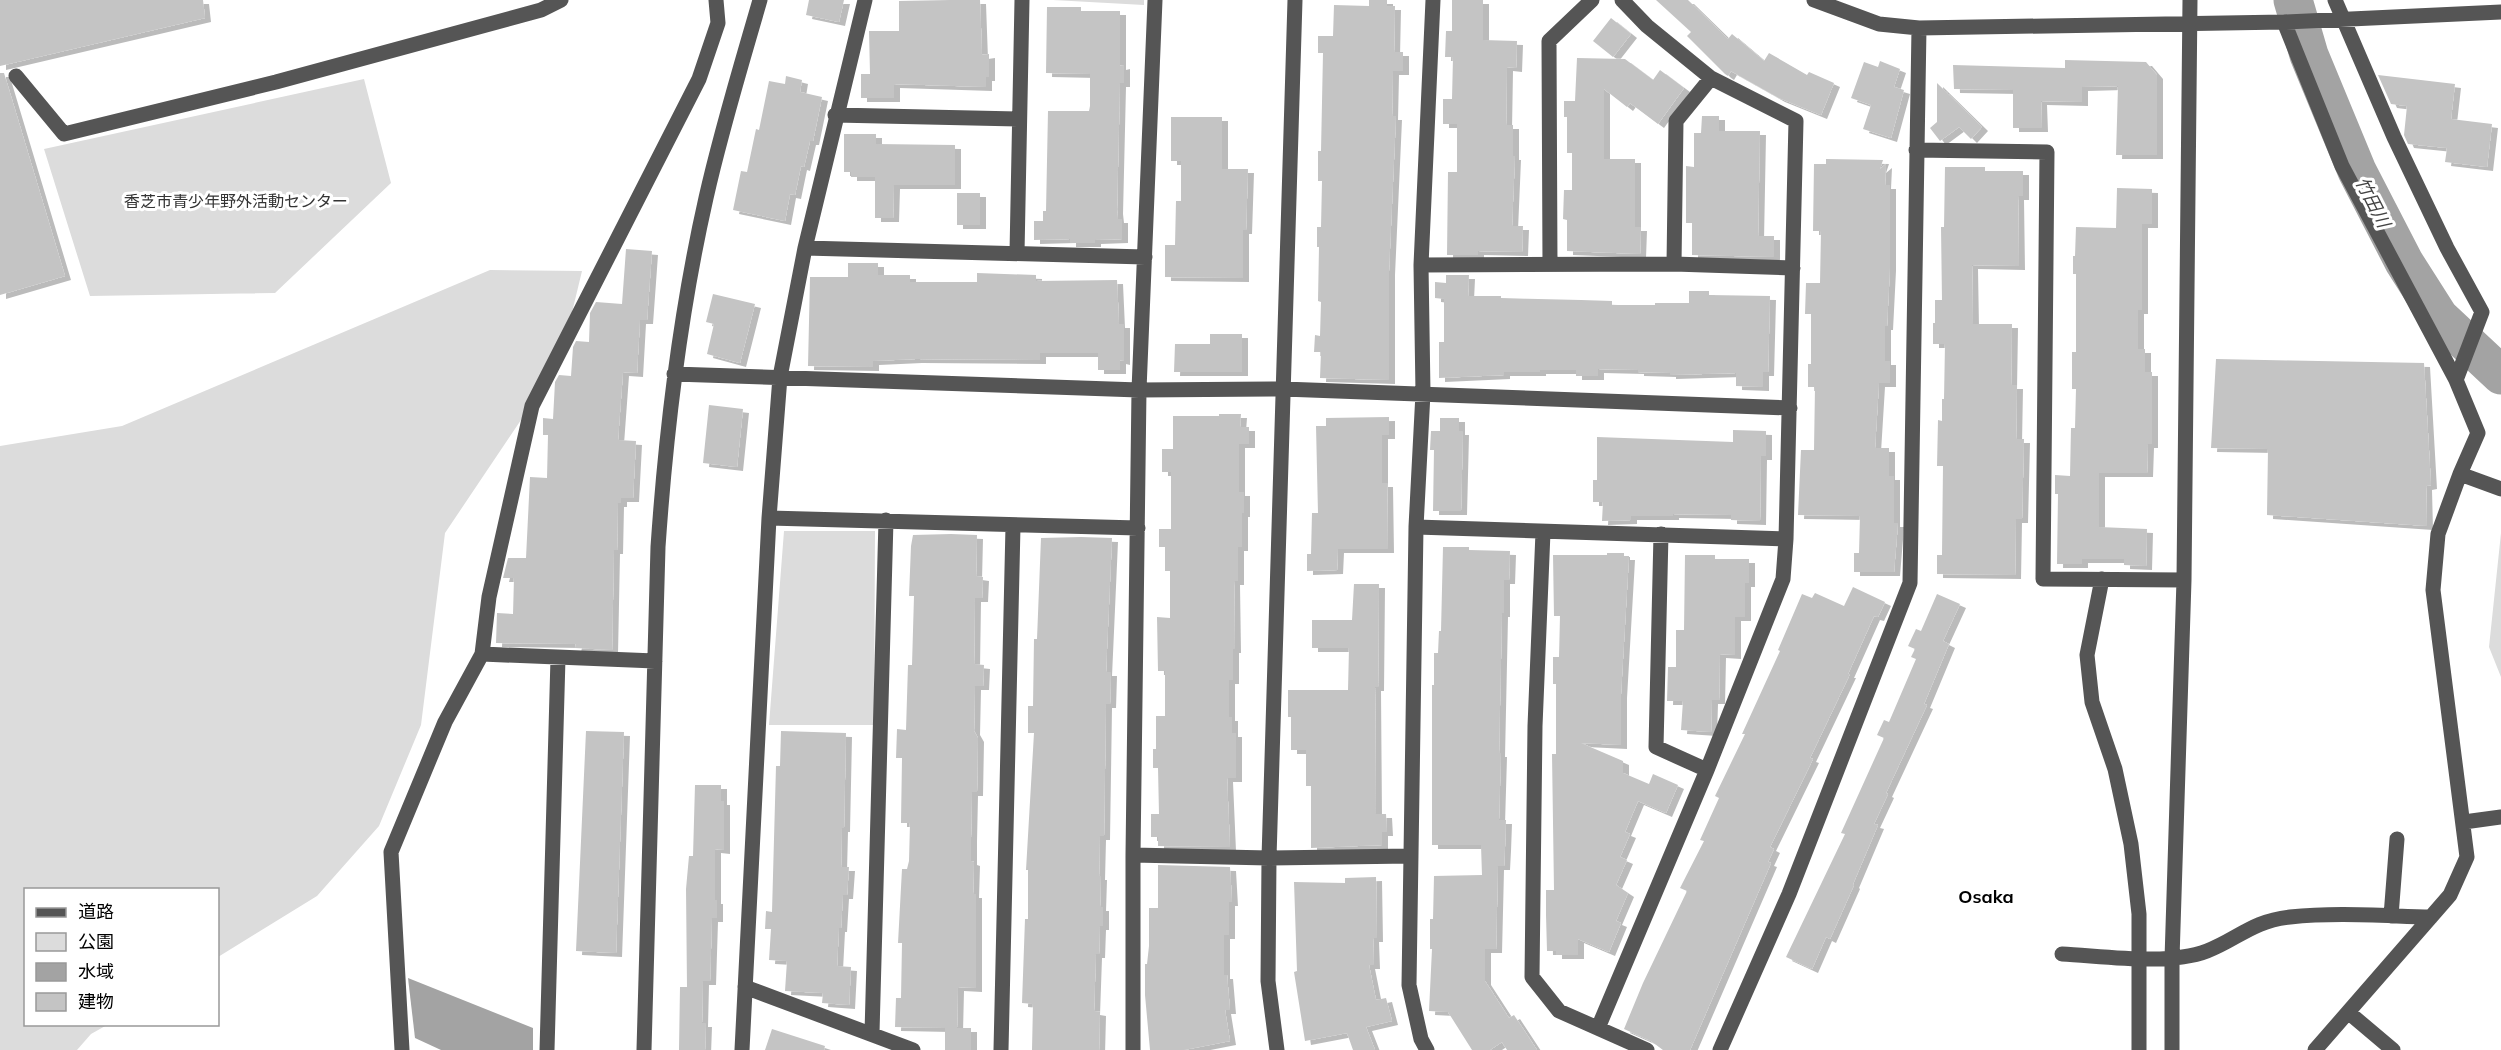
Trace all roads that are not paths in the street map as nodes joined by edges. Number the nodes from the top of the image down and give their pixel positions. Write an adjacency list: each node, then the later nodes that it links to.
1 (561, 0): 19 (street)
2 (716, 0): 50 (street)
3 (760, 0): 31 (street)
4 (865, 0): 21 (street)
5 (1022, 0): 22 (street)
6 (1155, 0): 26 (street)
7 (1295, 0): 34 (street)
8 (1433, 0): 29 (street)
9 (1592, 0): 27 (street)
10 (1622, 0): 20 (street)
11 (1814, 0): 18 (street)
12 (2190, 0): 16 (street)
13 (2335, 0): 15 (street)
14 (2501, 12): 15 (street)
15 (2341, 18): 17 (street); 33 (street)
16 (2190, 22): 17 (street); 18 (street); 49 (street)
17 (2282, 22): 33 (street)
18 (1918, 28): 23 (street)
19 (16, 76)
20 (1711, 78): 28 (street); 30 (street)
21 (835, 115): 22 (street); 24 (street)
22 (1019, 119): 25 (street)
23 (1916, 150): 48 (street); 80 (street)
24 (805, 249): 25 (street); 32 (street)
25 (1017, 253): 26 (street)
26 (1145, 257): 35 (street)
27 (1550, 264): 28 (street); 29 (street)
28 (1674, 264): 30 (street)
29 (1421, 265): 36 (street)
30 (1793, 267): 37 (street)
31 (674, 374): 32 (street); 52 (street)
32 (780, 377): 35 (street); 40 (street)
33 (2456, 380): 38 (street)
34 (1283, 388): 35 (street); 36 (street); 59 (street)
35 (1139, 390): 44 (street)
36 (1423, 393): 37 (street); 43 (street)
37 (1790, 408): 47 (street)
38 (2460, 474): 39 (street); 55 (street)
39 (2501, 489)
40 (769, 518): 41 (street); 65 (street)
41 (886, 520): 42 (street); 68 (street)
42 (1013, 525): 44 (street); 75 (street)
43 (1416, 527): 45 (street); 58 (street)
44 (1138, 528): 57 (street)
45 (1544, 532): 46 (street); 67 (street)
46 (1661, 534): 47 (street); 53 (street)
47 (1786, 539): 53 (street)
48 (2102, 579): 49 (street); 63 (street)
49 (2184, 580): 64 (street)
50 (482, 654): 51 (street); 70 (street)
51 (558, 658): 52 (street); 71 (street)
52 (655, 661): 72 (street)
53 (1707, 770): 67 (street)
54 (2501, 818): 55 (street)
55 (2464, 822): 61 (street)
56 (2397, 839): 60 (street)
57 (1133, 855): 59 (street); 76 (street)
58 (1410, 856): 59 (street); 78 (street)
59 (1269, 858): 77 (street)
60 (2391, 916): 61 (street); 64 (street)
61 (2431, 917): 66 (street)
62 (2062, 954): 63 (street)
63 (2138, 957): 64 (street); 81 (street)
64 (2172, 959): 82 (street)
65 (745, 987): 68 (street); 73 (street)
66 (2348, 1012): 69 (street); 83 (street)
67 (1598, 1029): 79 (street)
68 (872, 1033): 74 (street)
69 (2390, 1048)
70 (402, 1050)
71 (547, 1050)
72 (644, 1050)
73 (742, 1050)
74 (913, 1050)
75 (1001, 1050)
76 (1133, 1050)
77 (1277, 1050)
78 (1427, 1050)
79 (1647, 1050)
80 (1720, 1050)
81 (2139, 1050)
82 (2172, 1050)
83 (2315, 1050)

